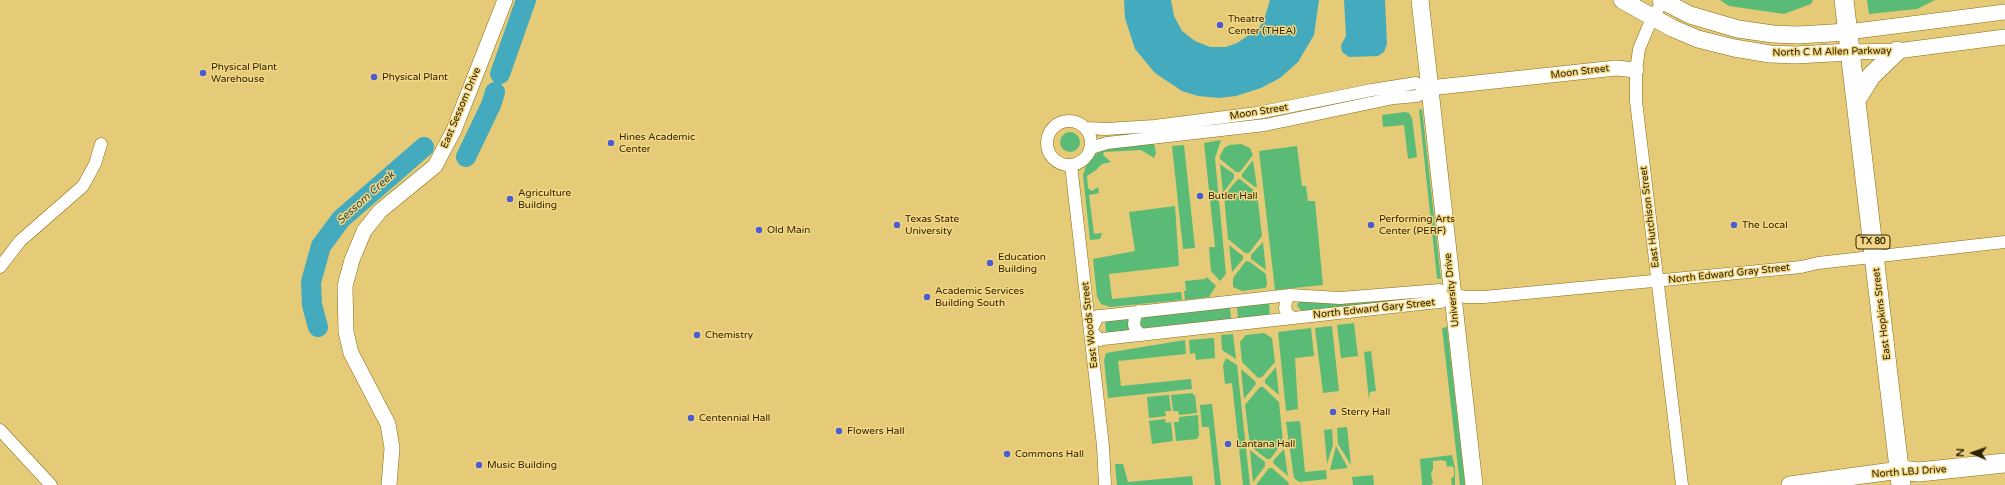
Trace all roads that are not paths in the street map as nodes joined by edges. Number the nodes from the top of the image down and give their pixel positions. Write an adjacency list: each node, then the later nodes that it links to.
1 (506, 0): 35 (street, East Sessom Drive)
2 (1420, 0): 15 (main road, University Drive)
3 (1622, 0): 7 (main road, North C M Allen Parkway)
4 (1844, 0): 9 (main road, East Hopkins Street / TX 80)
5 (1662, 1): 7 (street, East Hutchison Street); 8 (main road, North C M Allen Parkway)
6 (2005, 12): 9 (street, North C M Allen Parkway)
7 (1652, 18): 11 (main road, North C M Allen Parkway); 14 (street, East Hutchison Street)
8 (1738, 29): 9 (main road, North C M Allen Parkway); 11 (main road)
9 (1848, 32): 13 (main road, East Hopkins Street / TX 80)
10 (2005, 37): 12 (street, North C M Allen Parkway)
11 (1734, 48): 13 (main road, North C M Allen Parkway)
12 (1897, 51): 13 (street, North C M Allen Parkway); 16 (main road)
13 (1850, 52): 16 (main road, East Hopkins Street / TX 80)
14 (1636, 70): 15 (street, Moon Street); 24 (street, East Hutchison Street)
15 (1429, 88): 17 (street, Moon Street); 19 (street, Moon Street); 26 (main road, University Drive)
16 (1856, 100): 22 (main road, East Hopkins Street / TX 80)
17 (1087, 128): 19 (street); 20 (street)
18 (101, 144): 23 (street)
19 (1091, 148): 20 (street)
20 (1071, 165): 29 (street, East Woods Street)
21 (2005, 242): 22 (street, North Edward Gray Street)
22 (1874, 256): 24 (street, North Edward Gray Street); 33 (main road, East Hopkins Street / TX 80)
23 (0, 267)
24 (1658, 282): 26 (street, North Edward Gray Street); 38 (street, East Hutchison Street)
25 (1290, 295): 26 (street, North Edward Gary Street); 27 (street, North Edward Gary Street); 28 (street)
26 (1453, 295): 28 (street, North Edward Gary Street); 37 (main road, University Drive)
27 (1139, 311): 29 (street, North Edward Gary Street); 30 (street)
28 (1295, 318): 30 (street, North Edward Gary Street)
29 (1090, 331): 30 (street, North Edward Gary Street); 36 (street, East Woods Street)
30 (1142, 335)
31 (2, 437): 34 (street)
32 (2005, 463): 33 (main road, North LBJ Drive)
33 (1901, 478): 39 (main road, North LBJ Drive)
34 (51, 485)
35 (390, 485)
36 (1105, 485)
37 (1474, 485)
38 (1682, 485)
39 (1790, 485)

